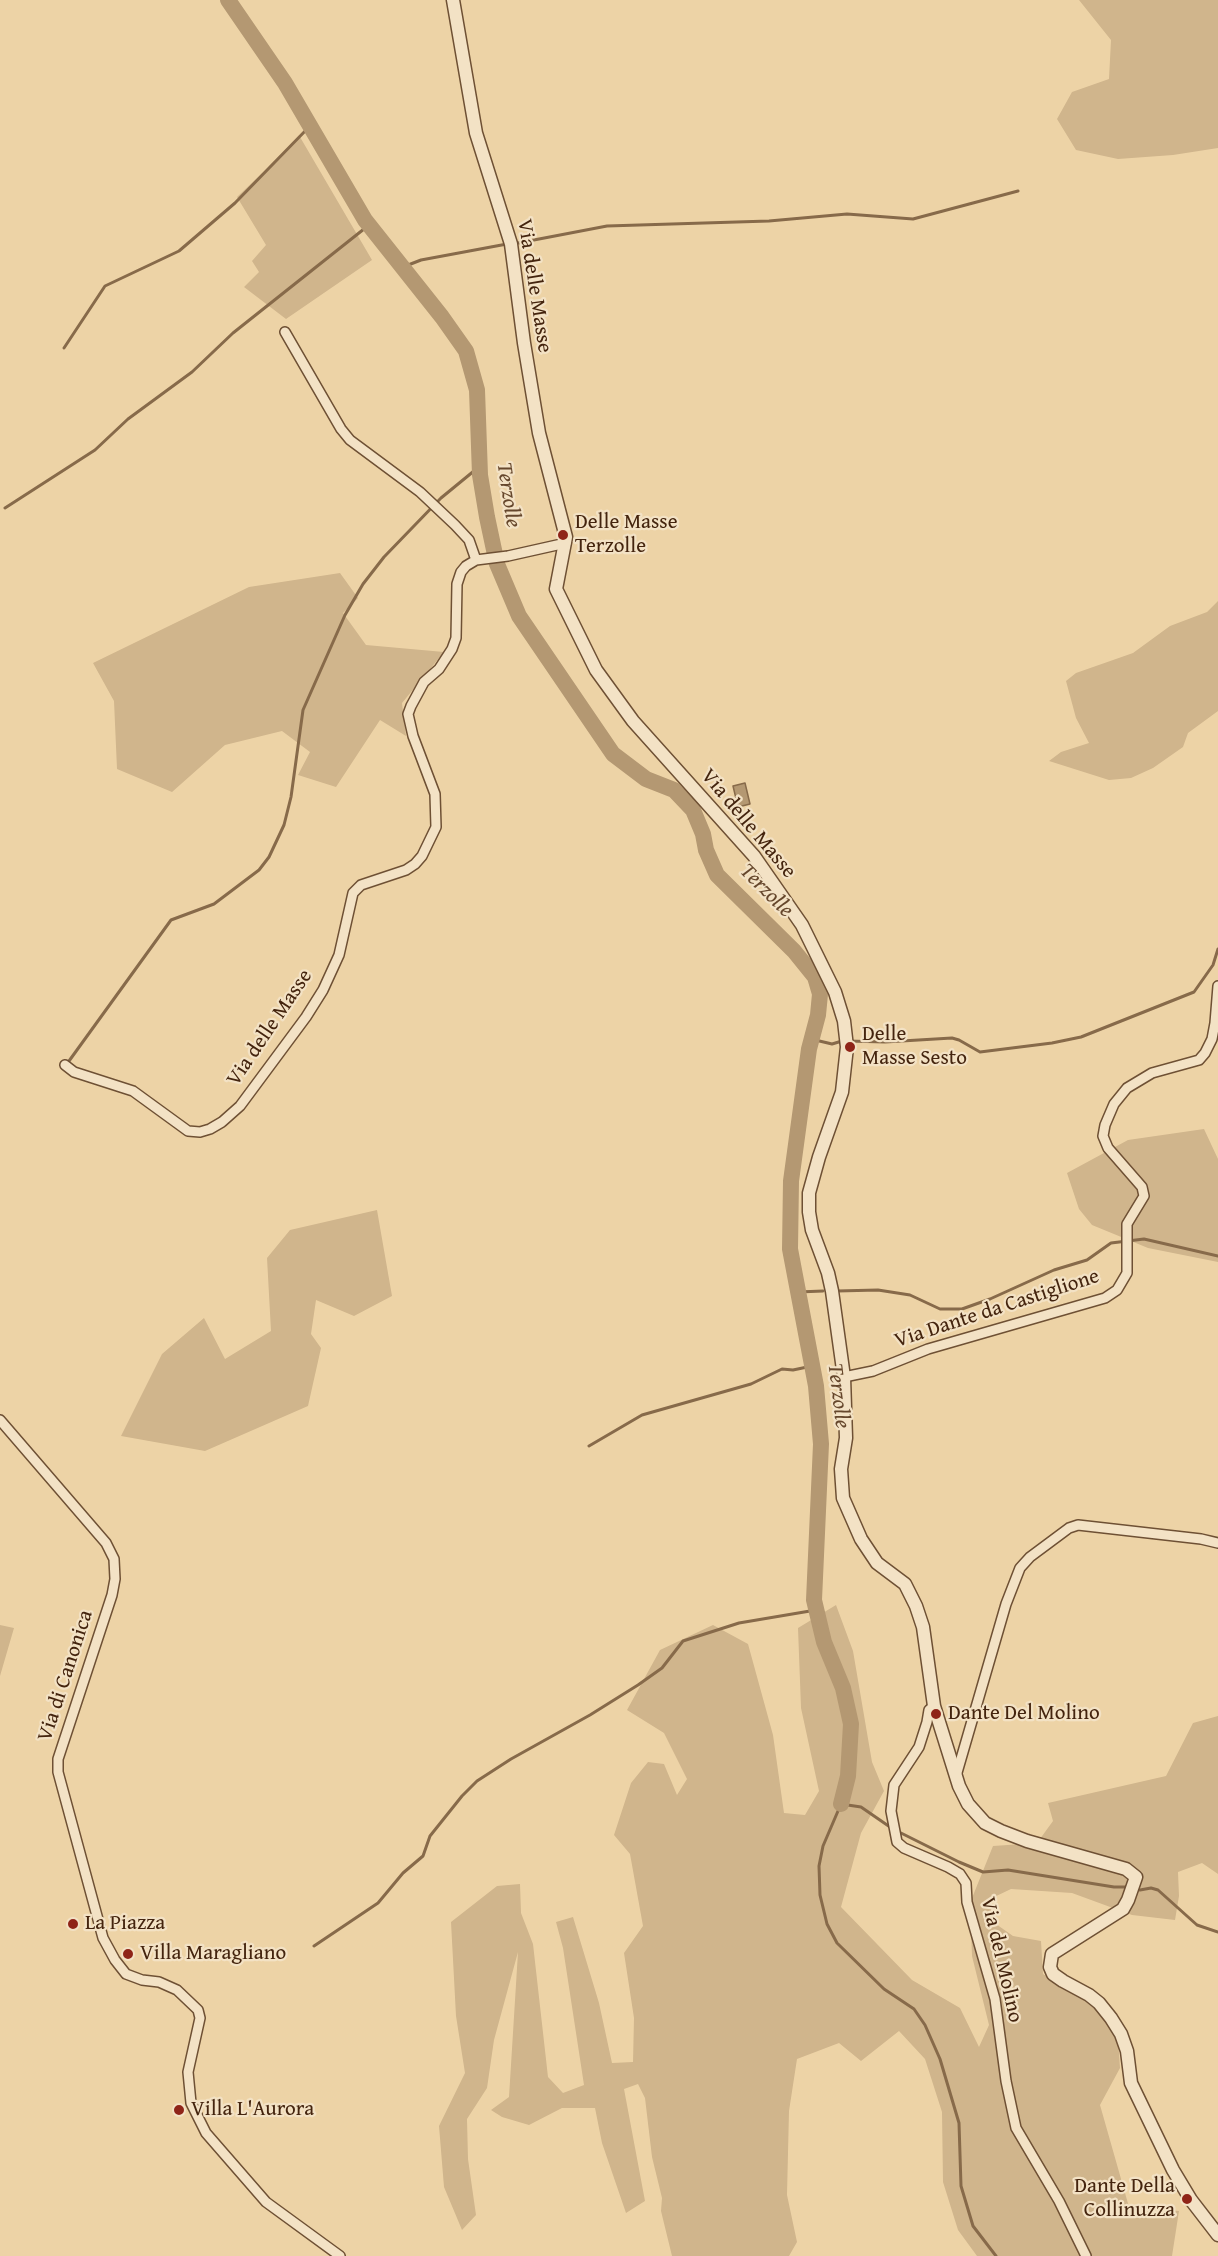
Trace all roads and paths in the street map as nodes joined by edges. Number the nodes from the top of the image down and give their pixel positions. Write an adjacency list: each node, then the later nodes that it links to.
1 (453, 0): 3 (street, Via delle Masse)
2 (285, 332): 4 (street)
3 (566, 543): 4 (street); 7 (street, Via delle Masse)
4 (477, 560): 6 (street, Via delle Masse)
5 (1218, 986): 7 (street, Via Dante da Castiglione)
6 (66, 1065)
7 (844, 1377): 10 (street)
8 (0, 1420): 13 (street, Via di Canonica)
9 (1218, 1543): 11 (street)
10 (934, 1706): 11 (street); 14 (street, Via del Molino)
11 (956, 1776): 12 (street)
12 (1218, 2235)
13 (340, 2256)
14 (1086, 2256)

